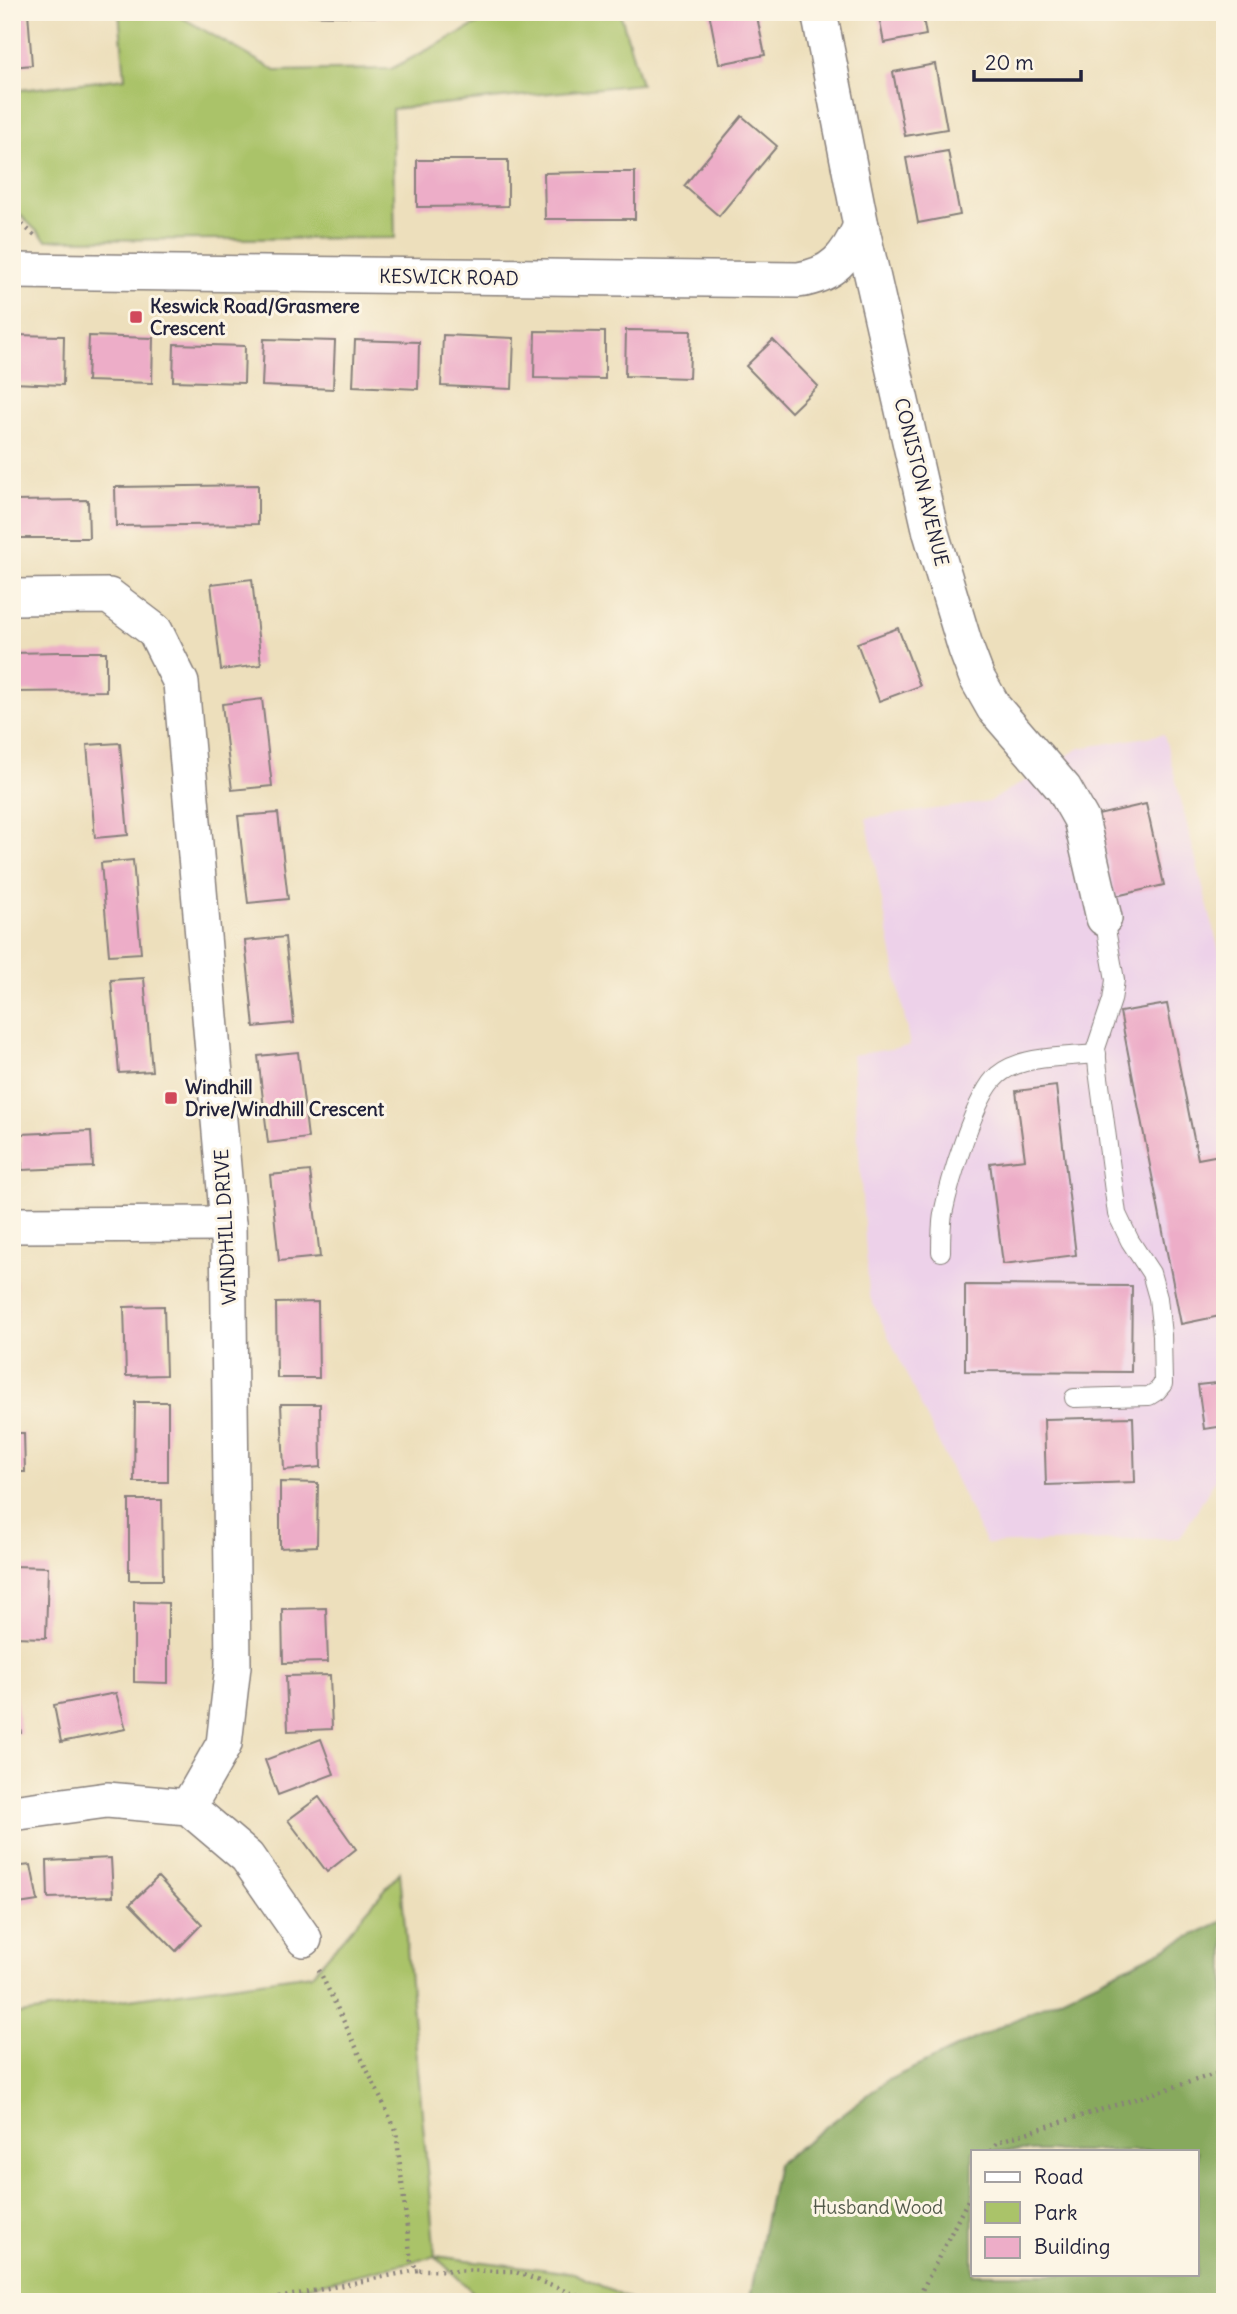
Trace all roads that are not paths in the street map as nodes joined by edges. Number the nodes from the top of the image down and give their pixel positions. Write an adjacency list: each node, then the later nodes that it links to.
1 (819, 12): 2 (street, CONISTON AVENUE)
2 (861, 226): 3 (street, KESWICK ROAD); 5 (street, CONISTON AVENUE)
3 (12, 271)
4 (12, 597): 7 (street, WINDHILL DRIVE)
5 (1104, 918): 6 (lane)
6 (1097, 1055): 9 (lane); 10 (lane)
7 (229, 1224): 8 (street); 11 (street, WINDHILL DRIVE)
8 (12, 1225)
9 (941, 1252)
10 (1074, 1398)
11 (188, 1807): 12 (street); 13 (street)
12 (12, 1812)
13 (304, 1939)

